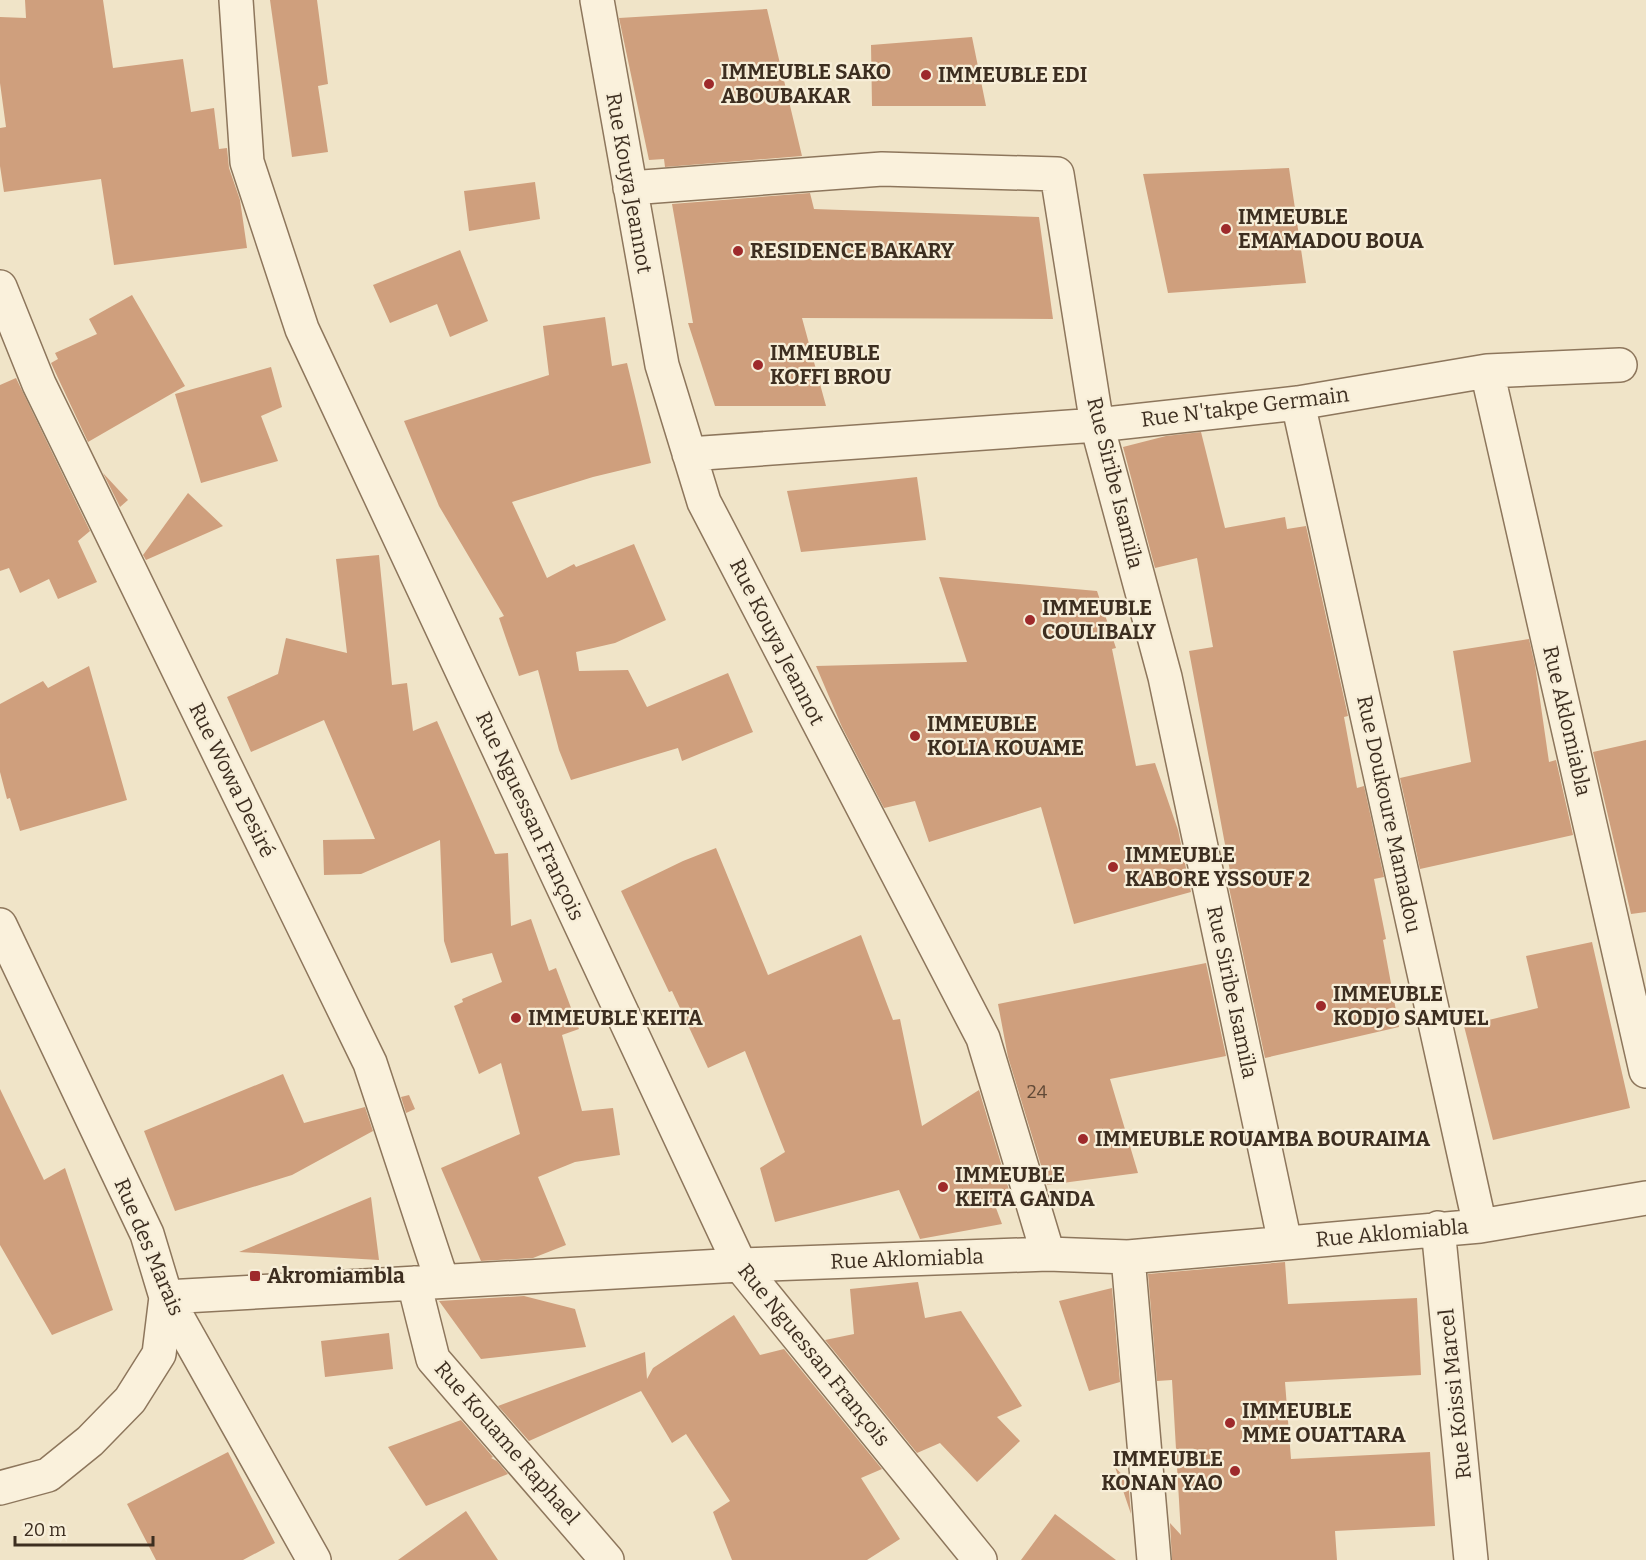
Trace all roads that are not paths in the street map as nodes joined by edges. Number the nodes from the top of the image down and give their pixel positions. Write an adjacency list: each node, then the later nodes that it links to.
1 (236, 0): 18 (street, Rue Nguessan François)
2 (597, 0): 3 (street, Rue Kouya Jeannot)
3 (630, 188): 8 (street, Rue Siribe Isamïla); 9 (street, Rue Kouya Jeannot)
4 (0, 287): 19 (street, Rue Wowa Desiré)
5 (1620, 365): 6 (street, Rue N'takpe Germain)
6 (1487, 371): 7 (street, Rue N'takpe Germain); 11 (street, Rue Aklomiabla)
7 (1298, 403): 8 (street, Rue N'takpe Germain); 13 (street, Rue Doukoure Mamadou)
8 (1097, 425): 9 (street, Rue N'takpe Germain); 15 (street, Rue Siribe Isamïla)
9 (689, 454): 16 (street, Rue Kouya Jeannot)
10 (0, 925): 20 (street, Rue des Marais)
11 (1646, 1071)
12 (1646, 1198): 13 (street, Rue Aklomiabla)
13 (1480, 1226): 14 (street, Rue Aklomiabla)
14 (1438, 1228): 15 (street, Rue Aklomiabla); 26 (street, Rue Koissi Marcel)
15 (1285, 1243): 17 (street, Rue Aklomiabla)
16 (1048, 1254): 17 (street, Rue Aklomiabla); 18 (street, Rue Aklomiabla)
17 (1128, 1257): 25 (street)
18 (740, 1265): 19 (street, Rue Aklomiabla); 24 (street, Rue Nguessan François)
19 (428, 1282): 20 (street, Rue Aklomiabla); 23 (street, Rue Kouame Raphael)
20 (166, 1297): 21 (street); 22 (street, Rue des Marais)
21 (0, 1488)
22 (314, 1560)
23 (607, 1560)
24 (980, 1560)
25 (1154, 1560)
26 (1471, 1560)

